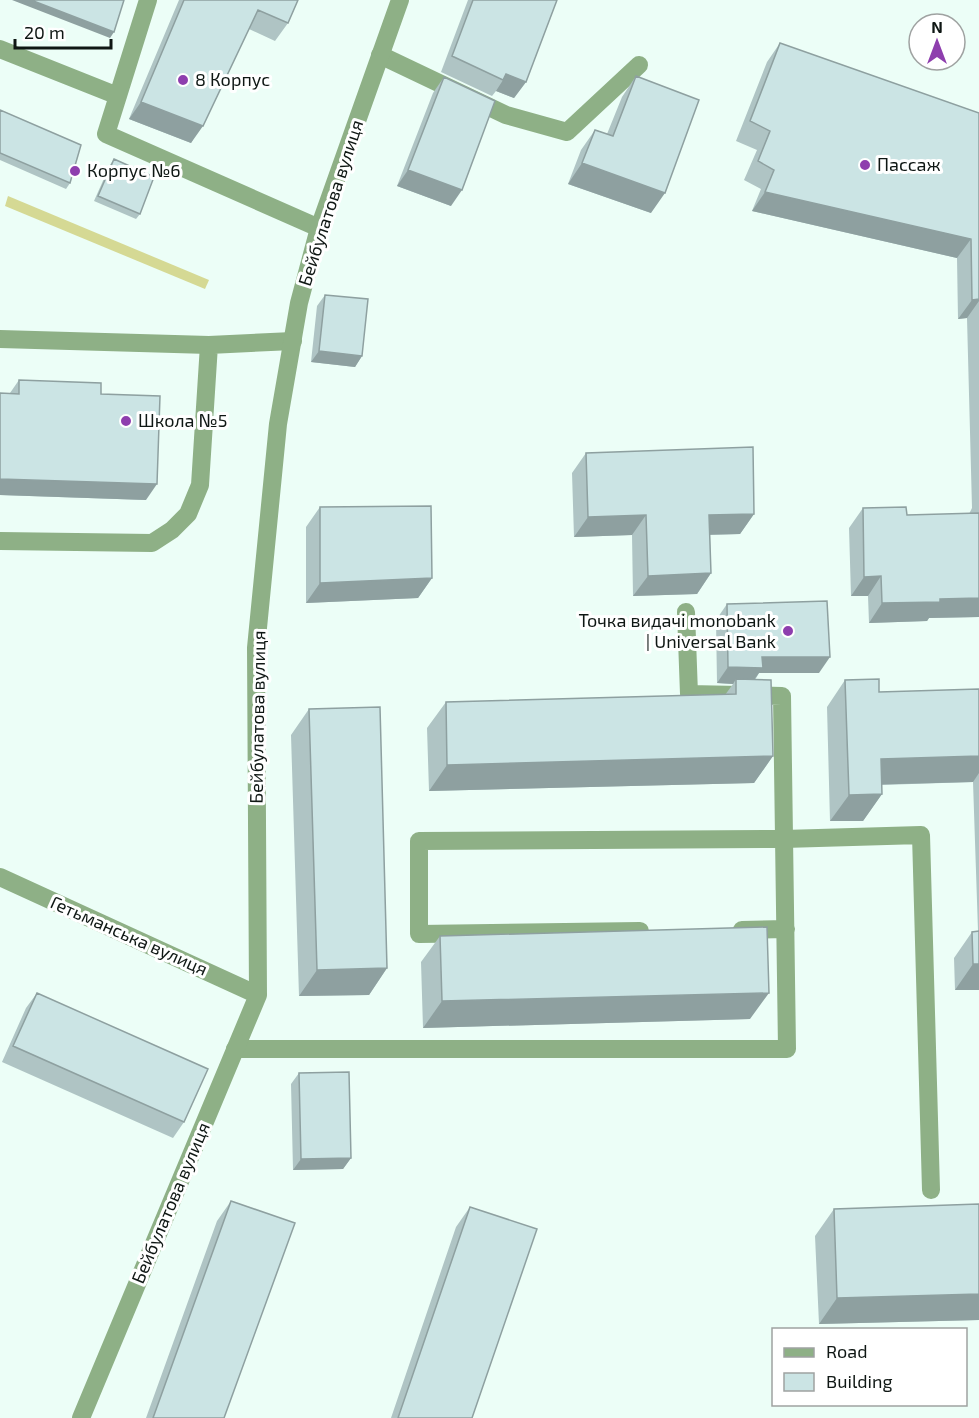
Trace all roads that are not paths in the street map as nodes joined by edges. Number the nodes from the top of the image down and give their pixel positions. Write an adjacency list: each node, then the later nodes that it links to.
1 (148, 0): 6 (street)
2 (400, 0): 4 (street, Бейбулатова вулиця)
3 (0, 49): 6 (street)
4 (380, 55): 5 (street); 7 (street, Бейбулатова вулиця)
5 (639, 65)
6 (118, 96): 7 (street)
7 (319, 228): 9 (street, Бейбулатова вулиця)
8 (0, 339): 10 (street)
9 (293, 342): 10 (street); 18 (street, Бейбулатова вулиця)
10 (209, 345): 11 (street)
11 (0, 541)
12 (686, 612): 13 (street)
13 (784, 839): 15 (street); 17 (street); 20 (street)
14 (0, 877): 18 (street, Гетьманська вулиця)
15 (786, 929): 16 (street); 19 (street)
16 (726, 930)
17 (656, 931)
18 (258, 994): 19 (street, Бейбулатова вулиця)
19 (235, 1049): 21 (street, Бейбулатова вулиця)
20 (931, 1190)
21 (81, 1418)

